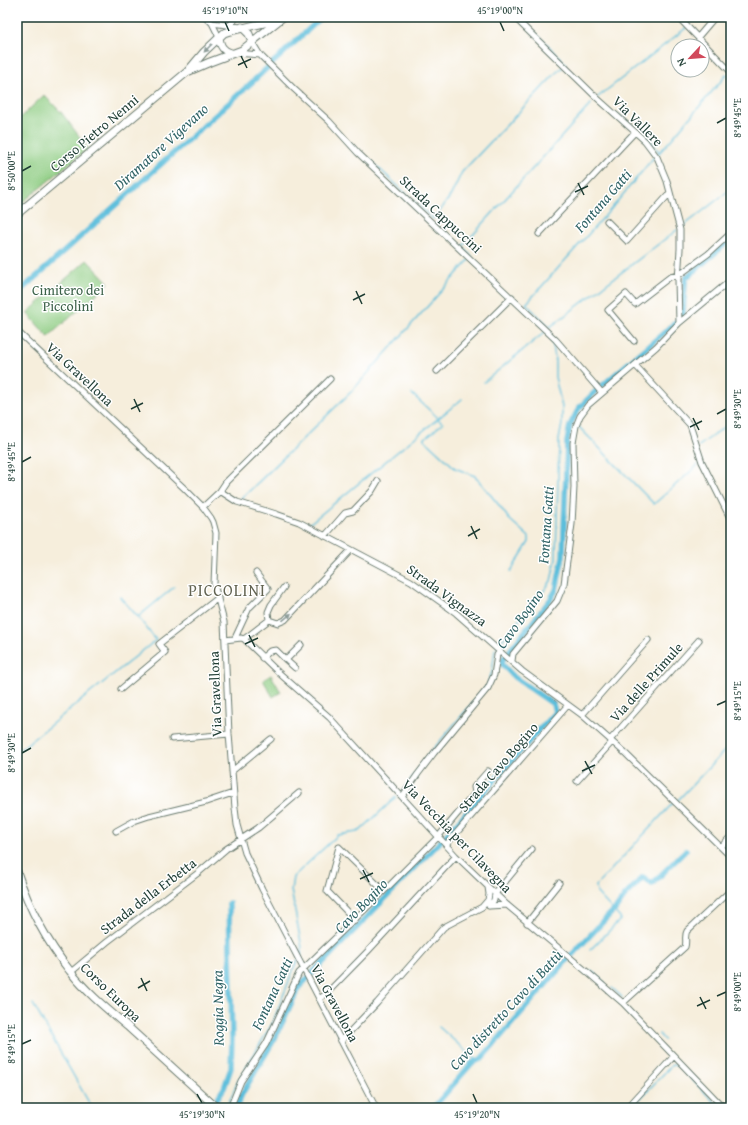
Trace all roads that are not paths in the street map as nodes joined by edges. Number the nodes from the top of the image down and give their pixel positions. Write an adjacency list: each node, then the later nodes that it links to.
1 (206, 17): 7 (street)
2 (237, 17): 8 (street)
3 (282, 17): 9 (main road, Corso Pietro Nenni); 12 (main road, Corso Pietro Nenni)
4 (514, 17): 17 (street, Via Vallere)
5 (678, 17): 11 (street)
6 (715, 17): 11 (street)
7 (212, 23): 8 (street); 10 (street)
8 (229, 26): 9 (street)
9 (242, 27): 10 (main road, Corso Pietro Nenni); 12 (main road)
10 (219, 37): 13 (main road); 15 (main road, Corso Pietro Nenni, one-way to 15)
11 (698, 37): 16 (street)
12 (252, 42): 13 (main road, Corso Pietro Nenni); 14 (street, Strada Cappuccini)
13 (231, 53): 14 (street); 15 (main road, Corso Pietro Nenni)
14 (260, 55): 25 (street, Strada Cappuccini)
15 (187, 72): 19 (main road, Corso Pietro Nenni)
16 (731, 72)
17 (635, 132): 18 (street, Via Vallere); 22 (street)
18 (670, 193): 20 (street); 23 (street, Via Vallere)
19 (17, 214)
20 (607, 221)
21 (731, 233): 23 (street)
22 (539, 234)
23 (679, 275): 26 (street, Via Vallere); 28 (street)
24 (731, 280): 26 (street)
25 (512, 297): 30 (street); 32 (street, Strada Cappuccini)
26 (679, 323): 29 (street)
27 (17, 331): 35 (street, Via Gravellona)
28 (634, 341)
29 (635, 365): 32 (street); 36 (street)
30 (437, 371)
31 (330, 379): 34 (street)
32 (602, 393): 49 (street)
33 (378, 481): 37 (street)
34 (220, 491): 35 (street); 37 (street, Strada Vignazza)
35 (203, 508): 41 (street, Via Gravellona)
36 (731, 520)
37 (325, 536): 38 (street, Strada Vignazza)
38 (351, 550): 42 (street, one-way to 38); 49 (street, Strada Vignazza)
39 (256, 573): 43 (street)
40 (284, 587): 42 (street)
41 (218, 598): 45 (street, Via Gravellona); 53 (street)
42 (269, 620): 44 (street)
43 (235, 638): 44 (street); 45 (street)
44 (244, 639): 50 (street, Via Vecchia per Cilavegna)
45 (225, 640): 56 (street, Via Gravellona)
46 (648, 640): 55 (street)
47 (699, 640): 59 (street, Via delle Primule)
48 (301, 646): 51 (street)
49 (502, 653): 54 (street, Strada Vignazza); 65 (street)
50 (262, 658): 51 (street); 65 (street, Via Vecchia per Cilavegna)
51 (286, 660): 52 (street)
52 (295, 668)
53 (121, 689)
54 (568, 705): 55 (street, Strada Vignazza); 70 (street, Strada Cavo Bogino)
55 (582, 715): 59 (street, Strada Vignazza)
56 (229, 734): 57 (street); 60 (street, Via Gravellona)
57 (172, 739)
58 (271, 739): 60 (street)
59 (611, 741): 62 (street, Via delle Primule); 71 (street, Strada Vignazza)
60 (232, 771): 63 (street, Via Gravellona)
61 (488, 771): 68 (street)
62 (577, 781)
63 (233, 793): 66 (street); 69 (street, Via Gravellona)
64 (299, 793): 69 (street, Strada della Erbetta)
65 (402, 797): 68 (street, Via Vecchia per Cilavegna)
66 (116, 831)
67 (731, 836): 71 (street)
68 (438, 837): 70 (street, Via Vecchia per Cilavegna); 79 (street)
69 (241, 840): 86 (street, Via Gravellona); 87 (street, Strada della Erbetta)
70 (446, 845): 73 (street, Via Vecchia per Cilavegna)
71 (721, 847): 74 (street, Strada Vignazza)
72 (532, 849): 80 (street)
73 (456, 856): 77 (street, Via Vecchia per Cilavegna); 88 (street)
74 (731, 857)
75 (17, 872): 87 (main road, Corso Europa)
76 (558, 883): 85 (street)
77 (488, 887): 80 (street, Via Vecchia per Cilavegna); 83 (street)
78 (731, 890): 89 (street)
79 (384, 891): 84 (street); 84 (street)
80 (496, 894): 81 (street, Via Vecchia per Cilavegna); 82 (street)
81 (507, 905): 82 (street); 85 (street, Via Vecchia per Cilavegna)
82 (490, 906): 83 (street)
83 (482, 907): 90 (street)
84 (355, 920): 86 (street)
85 (527, 923): 89 (street, Via Vecchia per Cilavegna)
86 (304, 971): 88 (street, Via Gravellona); 93 (street)
87 (70, 972): 92 (main road, Corso Europa)
88 (319, 1000): 90 (street, Via Gravellona)
89 (623, 1003): 91 (street, Via Vecchia per Cilavegna)
90 (342, 1041): 94 (street, Via Gravellona)
91 (674, 1056): 95 (street); 96 (street, Via Vecchia per Cilavegna)
92 (217, 1108)
93 (230, 1108)
94 (376, 1108)
95 (627, 1108)
96 (724, 1108)

